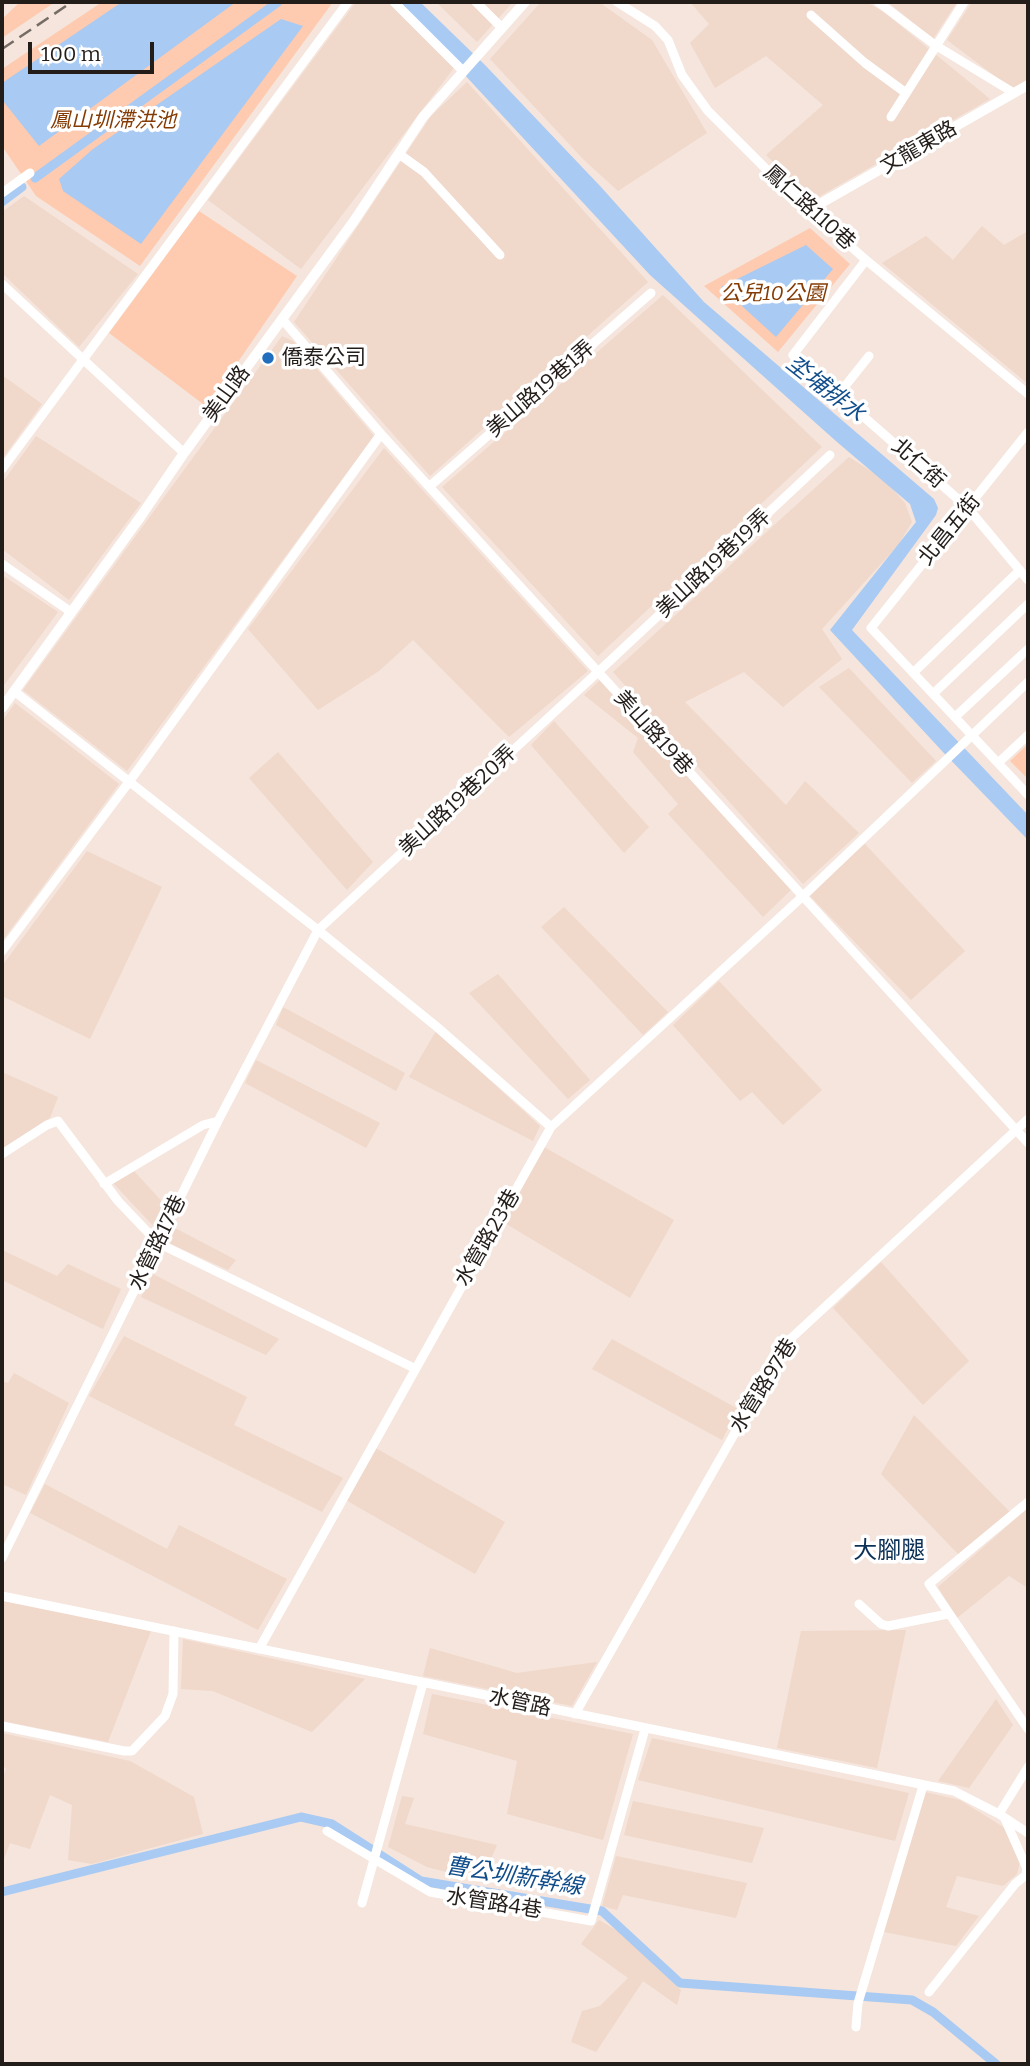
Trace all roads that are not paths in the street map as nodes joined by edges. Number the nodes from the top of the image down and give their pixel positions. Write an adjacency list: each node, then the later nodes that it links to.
1 (348, 2): 26 (street)
2 (394, 2): 11 (street)
3 (476, 2): 9 (street)
4 (525, 2): 9 (street, 美山路)
5 (617, 2): 19 (street, 鳳仁路110巷)
6 (878, 2): 10 (street)
7 (964, 2): 10 (street)
8 (811, 15): 13 (street)
9 (502, 27): 11 (street, 美山路)
10 (936, 45): 13 (street); 14 (street)
11 (464, 69): 16 (street, 美山路)
12 (1028, 85): 14 (street, 文龍東路)
13 (906, 93): 15 (street)
14 (1014, 93): 19 (street, 文龍東路)
15 (891, 117)
16 (399, 154): 20 (street); 24 (street, 美山路)
17 (30, 173): 18 (street)
18 (2, 193)
19 (809, 210): 21 (street, 鳳仁路110巷)
20 (500, 255)
21 (866, 260): 27 (street, 鳳仁路110巷); 28 (street, 北仁街)
22 (2, 284): 26 (street)
23 (651, 293): 34 (street, 美山路19巷1弄)
24 (282, 319): 30 (street, 美山路19巷); 31 (street, 美山路)
25 (869, 356): 28 (street)
26 (82, 359): 31 (street); 33 (street)
27 (1028, 394)
28 (838, 395): 35 (street, 北仁街)
29 (1028, 432): 35 (street, 北昌五街)
30 (381, 433): 34 (street, 美山路19巷); 52 (street)
31 (184, 453): 40 (street, 美山路)
32 (830, 455): 42 (street, 美山路19巷19弄)
33 (2, 469)
34 (430, 486): 42 (street, 美山路19巷)
35 (967, 507): 37 (street, 北仁街); 43 (street, 北昌五街)
36 (2, 564): 40 (street)
37 (1020, 570): 38 (street, 北仁街); 43 (street)
38 (1028, 580)
39 (1028, 604): 46 (street)
40 (71, 612): 45 (street, 美山路)
41 (1028, 649): 48 (street)
42 (598, 673): 54 (street, 美山路19巷); 55 (street, 美山路19巷20弄)
43 (913, 673): 46 (street)
44 (1028, 682): 50 (street, 水管路23巷)
45 (14, 691): 47 (street, 美山路); 52 (street)
46 (933, 694): 48 (street)
47 (2, 708)
48 (955, 718): 50 (street)
49 (1028, 735): 51 (street)
50 (969, 737): 51 (street); 54 (street, 水管路23巷)
51 (998, 764): 53 (street)
52 (129, 782): 55 (street); 56 (street)
53 (1028, 795)
54 (803, 896): 59 (street, 水管路23巷); 60 (street, 美山路19巷)
55 (318, 930): 58 (street, 水管路17巷); 59 (street)
56 (2, 951)
57 (1028, 1119): 60 (street, 水管路97巷)
58 (218, 1121): 63 (street); 64 (street, 水管路17巷)
59 (551, 1127): 65 (street, 水管路23巷)
60 (1016, 1130): 61 (street, 美山路19巷); 74 (street, 水管路97巷)
61 (1028, 1143)
62 (2, 1154): 63 (street)
63 (104, 1184): 64 (street)
64 (158, 1243): 65 (street); 67 (street, 水管路17巷)
65 (414, 1368): 72 (street, 水管路23巷)
66 (1028, 1502): 70 (street)
67 (2, 1558)
68 (2, 1596): 71 (street, 水管路)
69 (859, 1604): 70 (street)
70 (948, 1614): 77 (street)
71 (174, 1631): 72 (street, 水管路); 75 (street)
72 (259, 1649): 73 (street, 水管路)
73 (424, 1683): 74 (street, 水管路); 83 (street)
74 (575, 1714): 76 (street, 水管路)
75 (2, 1726)
76 (645, 1729): 79 (street, 水管路); 83 (street, 水管路4巷)
77 (1028, 1729)
78 (1028, 1767): 80 (street)
79 (923, 1786): 80 (street, 水管路); 87 (street)
80 (1002, 1817): 82 (street, 水管路); 84 (street)
81 (327, 1831): 83 (street, 水管路4巷)
82 (1028, 1833)
83 (376, 1858): 85 (street)
84 (1027, 1870): 86 (street)
85 (362, 1903)
86 (929, 1992)
87 (856, 2027)

